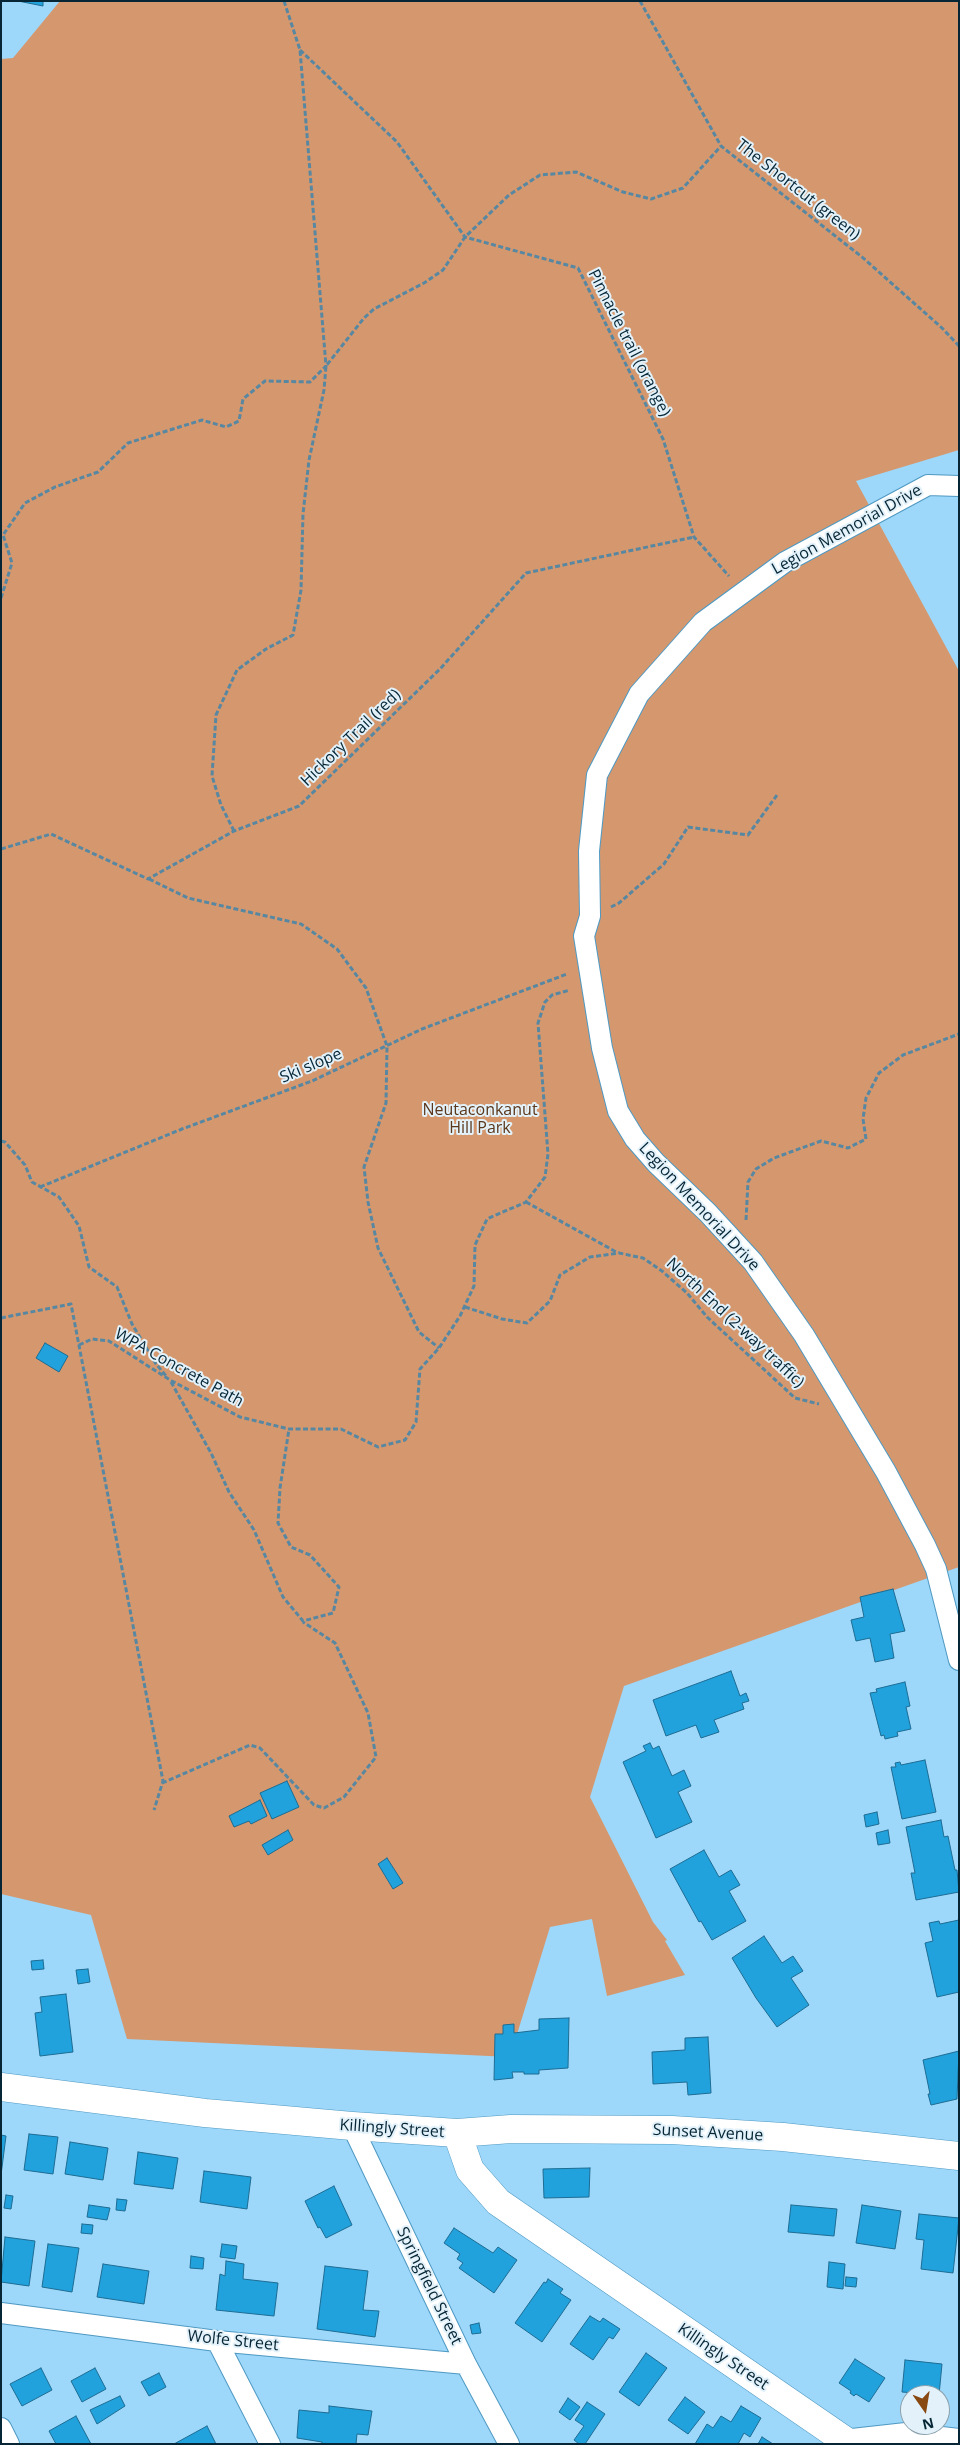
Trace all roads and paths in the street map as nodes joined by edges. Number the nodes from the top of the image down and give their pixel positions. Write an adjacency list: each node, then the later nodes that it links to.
1 (284, 1): 3 (path)
2 (640, 1): 4 (path, The Shortcut (green))
3 (300, 50): 5 (path); 7 (path)
4 (721, 146): 5 (path); 6 (path, The Shortcut (green))
5 (465, 237): 7 (path); 9 (path, Pinnacle trail (orange))
6 (959, 346)
7 (326, 366): 11 (path); 13 (path)
8 (959, 486): 10 (street, Legion Memorial Drive)
9 (694, 538): 10 (path, Pinnacle trail (orange)); 13 (path, Hickory Trail (red))
10 (743, 593): 16 (street, Legion Memorial Drive)
11 (1, 598)
12 (777, 795): 16 (path)
13 (234, 831): 15 (path, Hickory Trail (red))
14 (1, 849): 15 (path)
15 (148, 879): 20 (path)
16 (590, 916): 17 (street, Legion Memorial Drive)
17 (589, 965): 20 (path, Ski slope); 25 (street, Legion Memorial Drive)
18 (564, 992): 23 (path, WPA Concrete Path)
19 (959, 1034): 25 (path)
20 (387, 1046): 22 (path, Ski slope); 29 (path)
21 (1, 1141): 22 (path)
22 (40, 1186): 30 (path)
23 (526, 1202): 24 (path); 26 (path, WPA Concrete Path)
24 (619, 1253): 26 (path, North End (2-way traffic)); 31 (path, North End (2-way traffic))
25 (753, 1262): 31 (street, Legion Memorial Drive)
26 (465, 1307): 29 (path, WPA Concrete Path)
27 (1, 1318): 28 (path)
28 (79, 1345): 30 (path, WPA Concrete Path); 35 (path)
29 (439, 1348): 32 (path, WPA Concrete Path)
30 (170, 1380): 32 (path, WPA Concrete Path); 33 (path)
31 (841, 1396): 34 (street, Legion Memorial Drive)
32 (289, 1429): 33 (path)
33 (303, 1621): 35 (path)
34 (959, 1660)
35 (162, 1784): 36 (path)
36 (154, 1810)
37 (1, 2087): 38 (main road, Killingly Street)
38 (352, 2126): 39 (main road, Killingly Street); 43 (street, Springfield Street)
39 (456, 2133): 40 (main road, Sunset Avenue); 46 (main road, Killingly Street)
40 (959, 2156)
41 (1, 2313): 42 (street, Wolfe Street)
42 (217, 2341): 43 (street, Wolfe Street); 48 (street)
43 (466, 2364): 49 (street, Springfield Street)
44 (1, 2428): 47 (street)
45 (959, 2439): 46 (street)
46 (846, 2442)
47 (10, 2444)
48 (270, 2444)
49 (509, 2444)

